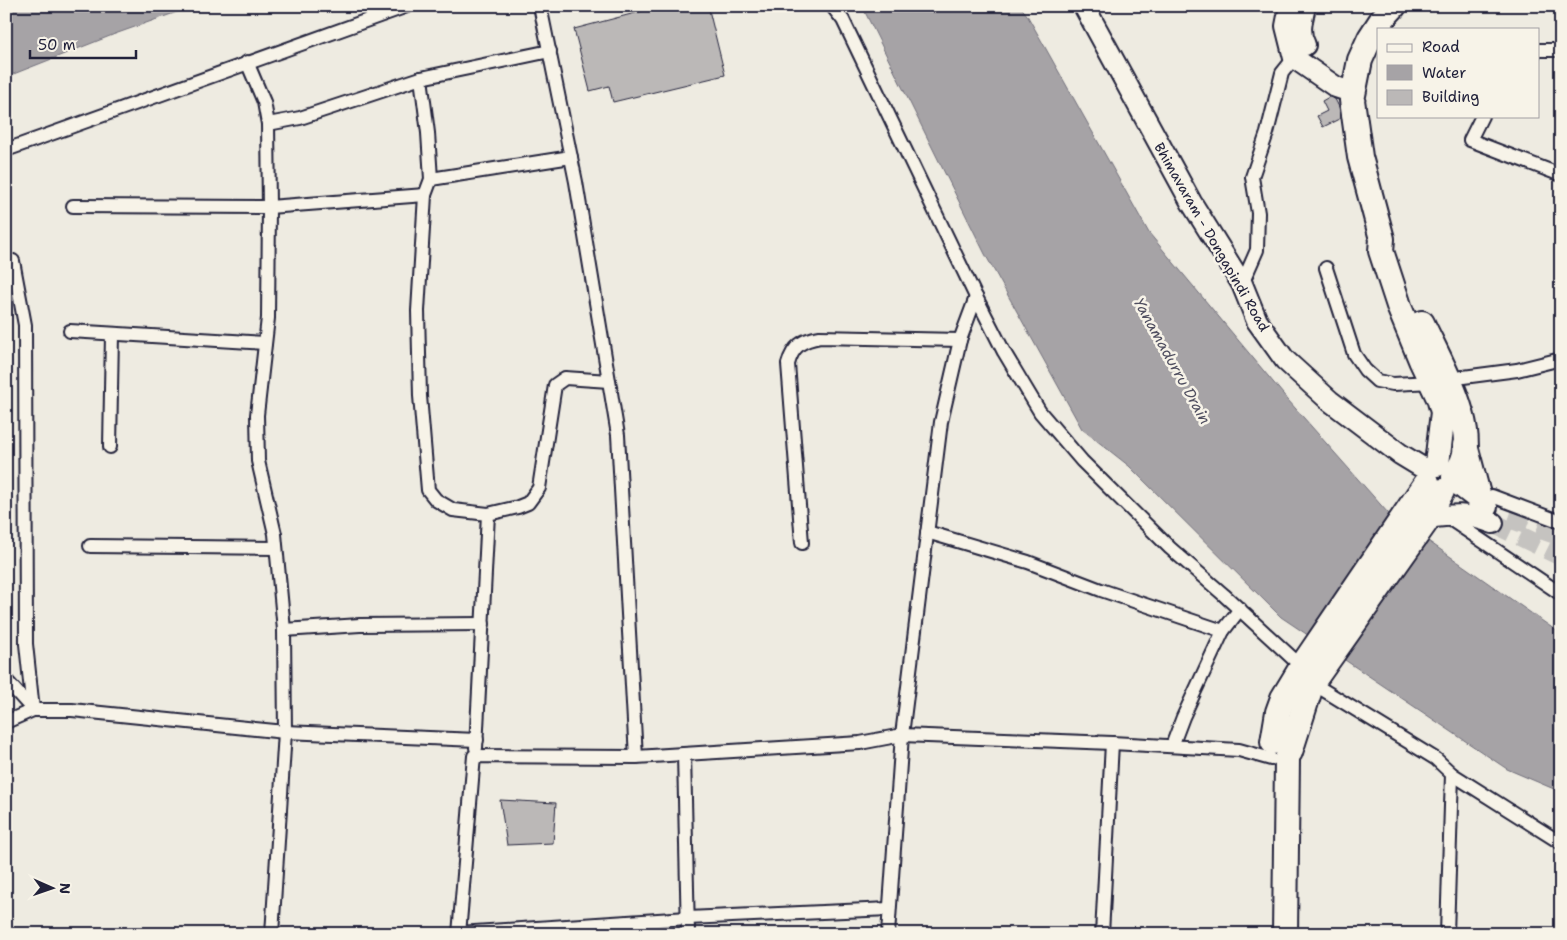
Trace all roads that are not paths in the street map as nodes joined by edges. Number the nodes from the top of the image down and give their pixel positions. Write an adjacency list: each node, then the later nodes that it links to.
1 (407, 6): 12 (street)
2 (540, 6): 10 (street)
3 (832, 6): 27 (street)
4 (1084, 6): 26 (main road, Bhimavaram - Dongapindi Road)
5 (1290, 6): 11 (main road)
6 (1305, 6): 11 (main road)
7 (1387, 10): 14 (highway)
8 (1540, 50): 9 (street)
9 (1561, 50)
10 (550, 51): 13 (street); 18 (street)
11 (1301, 55): 14 (main road); 26 (street)
12 (247, 62): 16 (street); 17 (street)
13 (421, 78): 16 (street); 20 (street)
14 (1355, 88): 33 (highway)
15 (1481, 118): 19 (street)
16 (268, 124): 23 (street)
17 (6, 150)
18 (571, 158): 20 (street); 34 (street)
19 (1561, 175)
20 (431, 179): 21 (street)
21 (425, 195): 23 (street); 39 (street)
22 (73, 206): 23 (street)
23 (270, 207): 31 (street)
24 (13, 261): 54 (street)
25 (1326, 268): 33 (street)
26 (1242, 284): 37 (main road, Bhimavaram - Dongapindi Road)
27 (976, 297): 30 (street); 48 (street)
28 (70, 331): 29 (street)
29 (112, 334): 31 (street); 36 (street)
30 (960, 340): 43 (street); 44 (street)
31 (265, 343): 46 (street)
32 (1560, 355): 33 (street)
33 (1440, 380): 35 (highway); 37 (highway)
34 (609, 381): 39 (street); 64 (street)
35 (1465, 445): 37 (highway); 38 (highway)
36 (110, 447)
37 (1441, 479): 38 (main road, Bhimavaram - Dongapindi Road); 40 (highway)
38 (1475, 509): 40 (main road); 41 (main road, Bhimavaram - Dongapindi Road); 42 (street)
39 (488, 514): 49 (street)
40 (1426, 517): 47 (street); 52 (highway)
41 (1497, 519)
42 (1561, 522)
43 (927, 532): 51 (street); 57 (street)
44 (802, 543)
45 (90, 546): 46 (street)
46 (276, 548): 50 (street)
47 (1561, 594)
48 (1240, 609): 51 (street); 52 (street)
49 (482, 624): 50 (street); 58 (street)
50 (284, 630): 56 (street)
51 (1223, 631): 60 (street)
52 (1310, 670): 61 (highway); 65 (street)
53 (6, 680): 54 (street)
54 (33, 710): 55 (street); 56 (street)
55 (6, 722)
56 (286, 732): 58 (street); 71 (street)
57 (902, 735): 59 (street); 62 (street); 68 (street)
58 (477, 740): 63 (street)
59 (1112, 743): 60 (street); 75 (street)
60 (1172, 746): 61 (street)
61 (1280, 746): 66 (highway)
62 (684, 754): 64 (street); 69 (street)
63 (474, 756): 64 (street); 72 (street)
64 (636, 757)
65 (1452, 774): 67 (street); 78 (street)
66 (1280, 794): 76 (highway); 77 (highway)
67 (1561, 842)
68 (889, 909): 69 (street); 74 (street)
69 (688, 918): 70 (street); 73 (street)
70 (548, 930): 72 (street)
71 (272, 934)
72 (459, 934)
73 (688, 934)
74 (888, 934)
75 (1102, 934)
76 (1274, 934)
77 (1285, 934)
78 (1447, 934)

